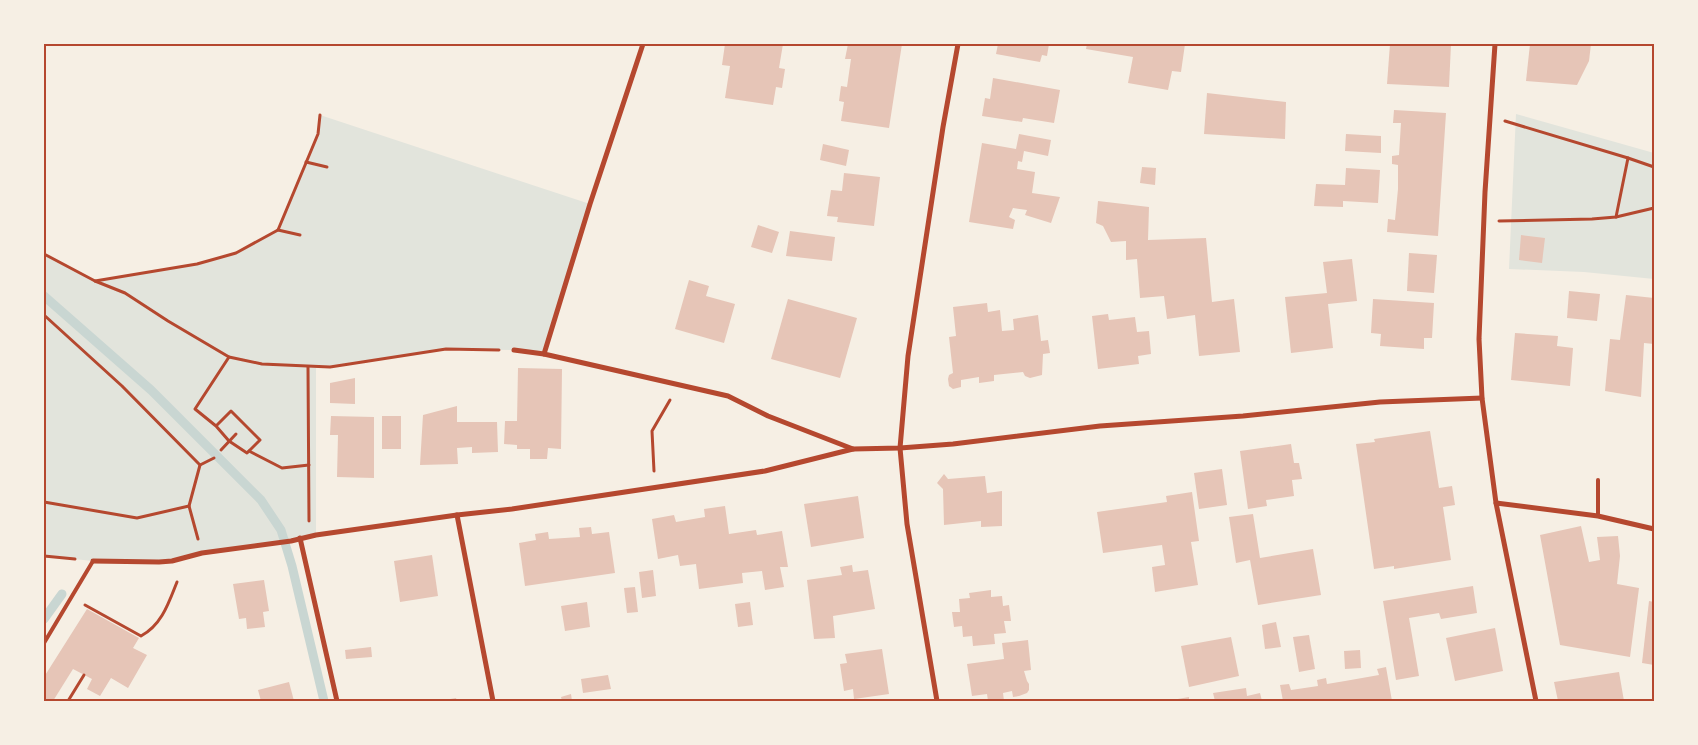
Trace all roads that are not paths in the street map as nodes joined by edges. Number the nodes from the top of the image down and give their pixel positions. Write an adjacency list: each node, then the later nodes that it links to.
1 (643, 44): 5 (street)
2 (958, 44): 7 (street)
3 (1495, 44): 6 (street)
4 (514, 350): 5 (street)
5 (544, 354): 8 (street)
6 (1482, 398): 7 (street); 10 (street)
7 (900, 448): 8 (street); 19 (street)
8 (853, 449): 11 (street)
9 (1598, 480): 12 (lane)
10 (1496, 504): 12 (street); 20 (street)
11 (457, 515): 14 (street); 18 (street)
12 (1598, 516): 13 (street)
13 (1654, 529)
14 (300, 538): 15 (street); 17 (street)
15 (93, 561): 16 (lane)
16 (44, 643)
17 (337, 701)
18 (493, 701)
19 (936, 701)
20 (1536, 701)

